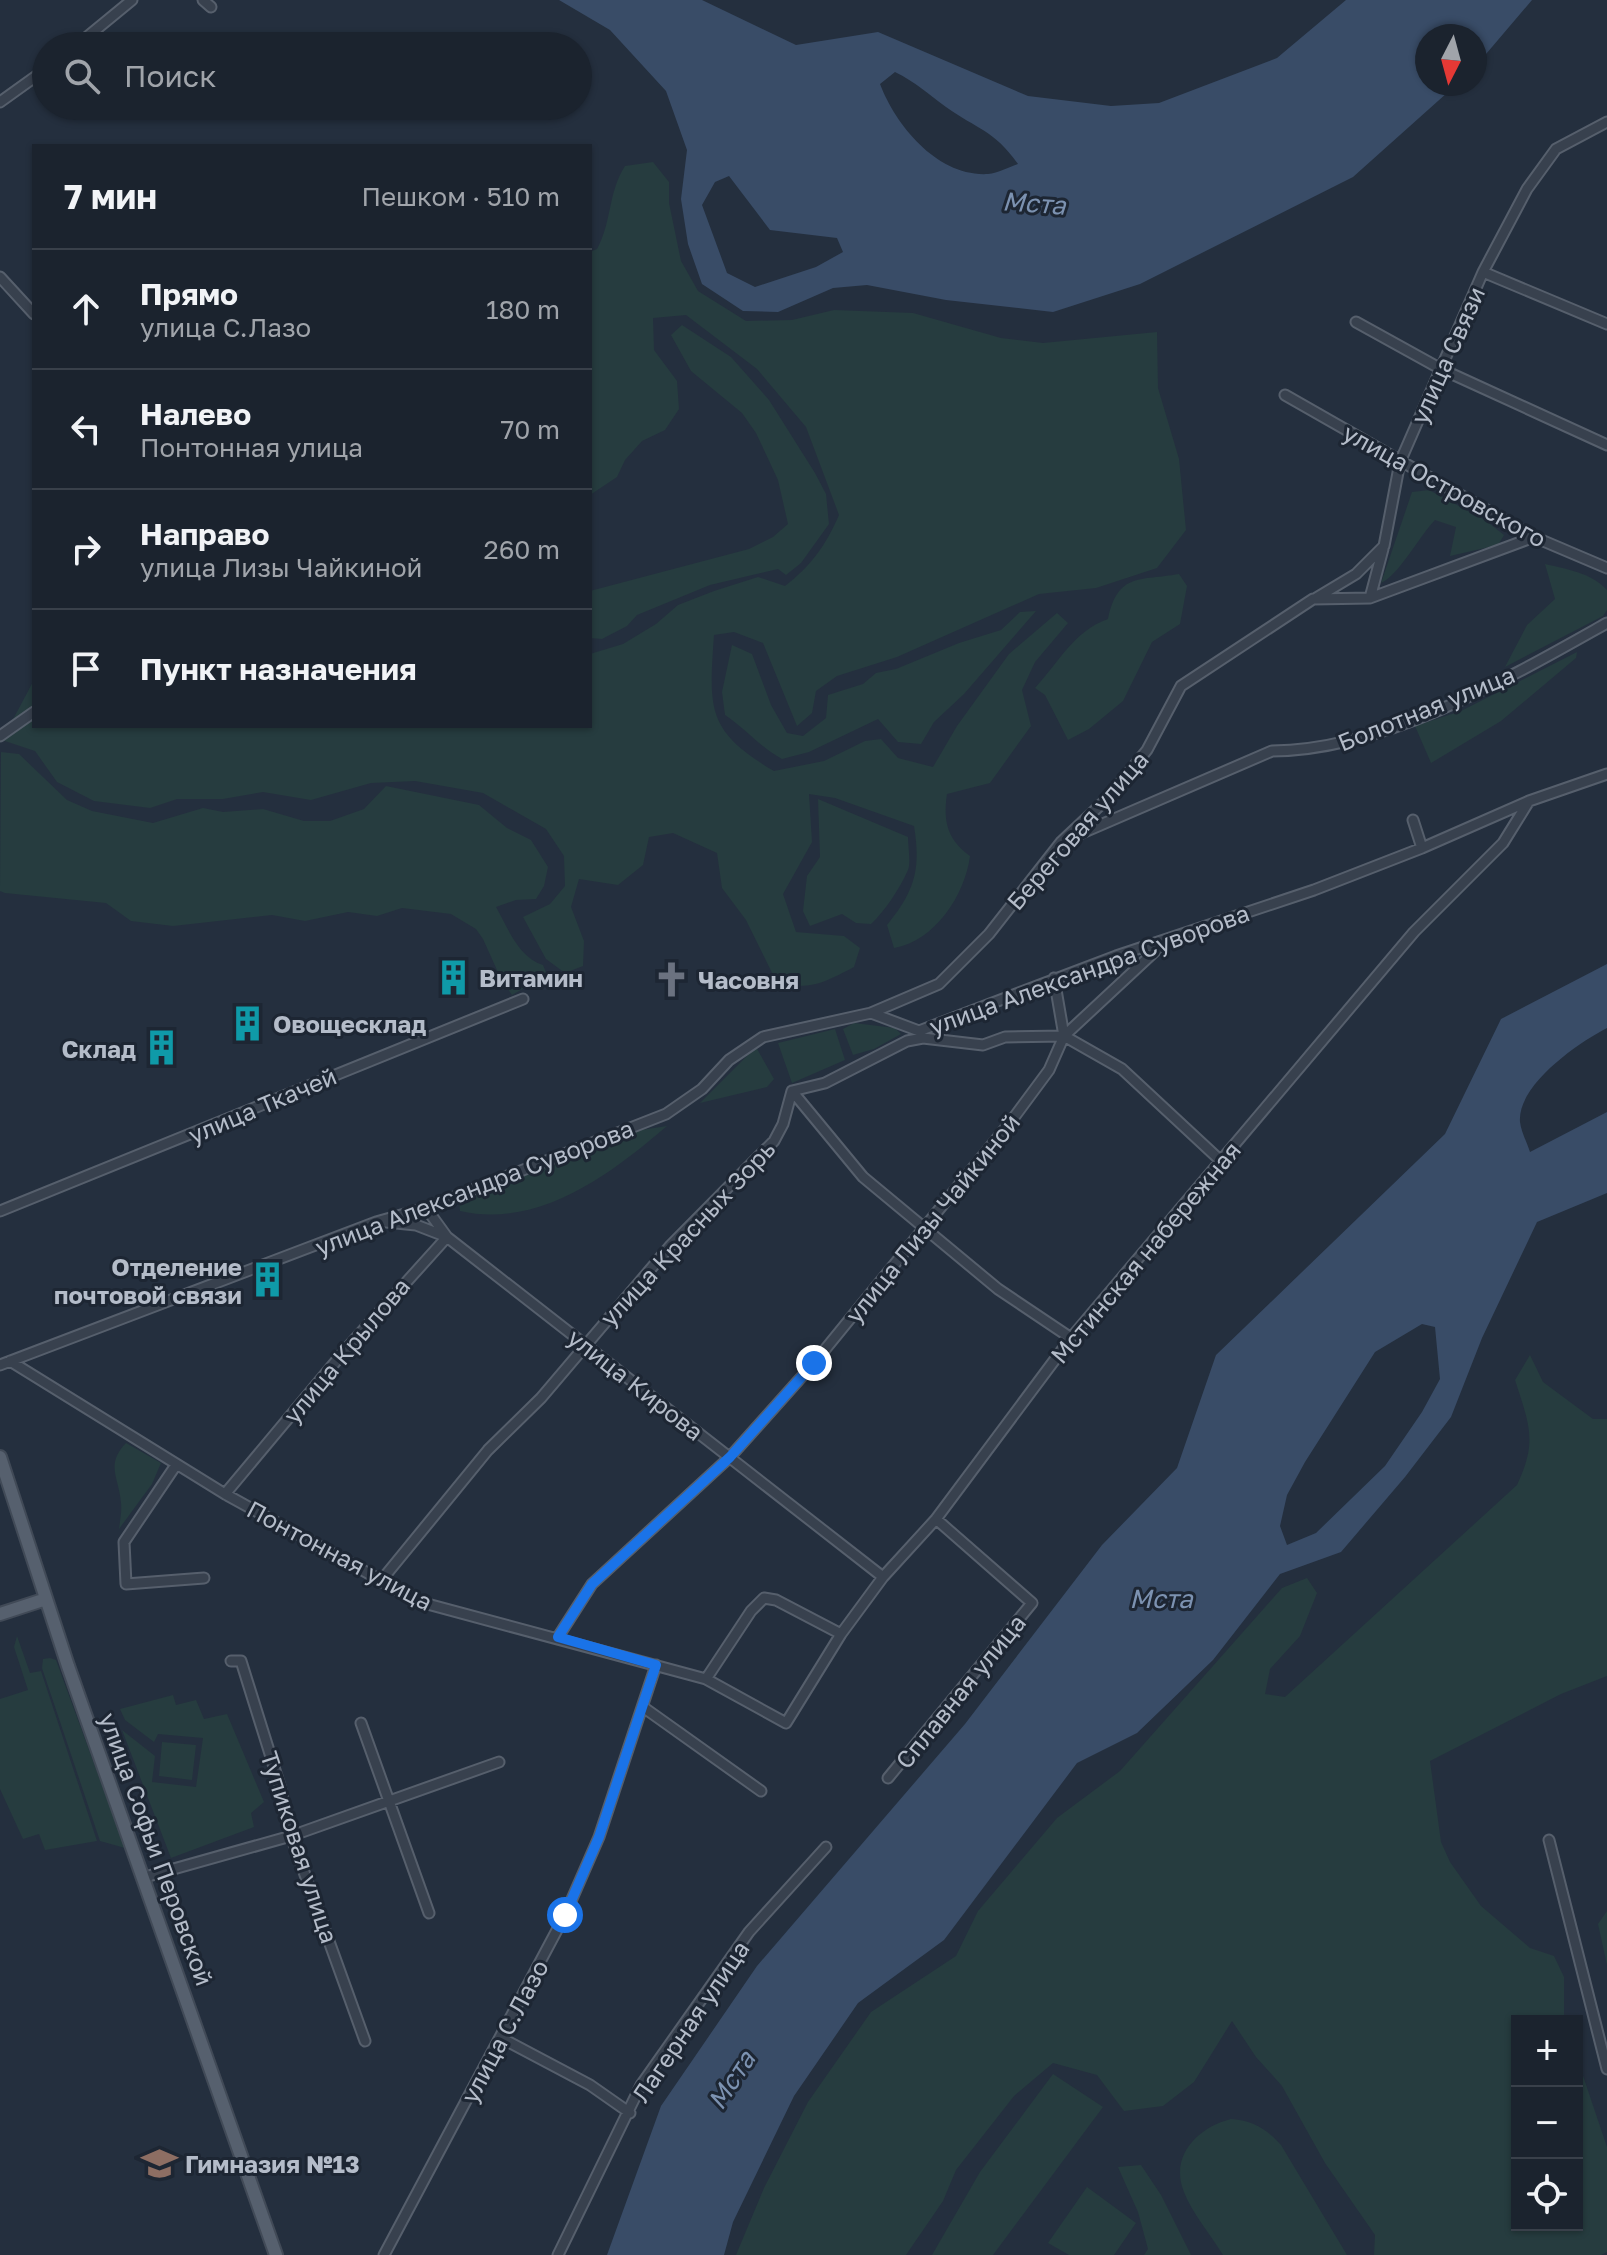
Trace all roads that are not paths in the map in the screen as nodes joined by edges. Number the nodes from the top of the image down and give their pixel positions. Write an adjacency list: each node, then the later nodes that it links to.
1 (132, 0): 4 (street)
2 (203, 0): 3 (street)
3 (211, 7)
4 (93, 32)
5 (32, 79): 6 (street)
6 (0, 102)
7 (1607, 122): 8 (street, улица Связи)
8 (1483, 272): 12 (street); 13 (street, улица Связи)
9 (0, 277): 10 (street)
10 (32, 312)
11 (1356, 322): 13 (street)
12 (1607, 324)
13 (1441, 369): 15 (street); 16 (street, улица Связи)
14 (1285, 395): 16 (street, улица Островского)
15 (1607, 445)
16 (1400, 462): 17 (street, улица Островского); 18 (street, улица Связи)
17 (1534, 537): 19 (street, улица Островского); 20 (street)
18 (1384, 546): 20 (street, улица Связи); 21 (street)
19 (1607, 568)
20 (1370, 598): 21 (street)
21 (1313, 599): 28 (street, Береговая улица)
22 (1607, 623): 28 (street, Болотная улица)
23 (32, 713): 24 (street)
24 (0, 736)
25 (1607, 774): 26 (street, улица Александра Суворова)
26 (1529, 801): 29 (street, улица Александра Суворова); 36 (street, Мстинская набережная)
27 (1413, 820): 29 (street)
28 (1061, 842): 33 (street, Береговая улица)
29 (1422, 848): 30 (street, улица Александра Суворова)
30 (1170, 937): 31 (street, улица Александра Суворова); 34 (street, улица Лизы Чайкиной)
31 (1054, 978): 33 (street, улица Александра Суворова); 34 (street)
32 (523, 999): 38 (street, улица Ткачей)
33 (871, 1013): 37 (street, улица Александра Суворова)
34 (1064, 1036): 35 (street); 36 (street); 40 (street, улица Лизы Чайкиной)
35 (792, 1091): 40 (street); 43 (street, улица Красных Зорь)
36 (1221, 1161): 42 (street, Мстинская набережная)
37 (426, 1208): 39 (street, улица Александра Суворова); 41 (street)
38 (0, 1211)
39 (376, 1222): 41 (street, улица Кирова); 44 (street, улица Александра Суворова)
40 (924, 1230): 42 (street); 46 (street, улица Лизы Чайкиной)
41 (447, 1237): 43 (street, улица Кирова); 48 (street, улица Крылова)
42 (1071, 1338): 49 (street, Мстинская набережная)
43 (585, 1344): 46 (street, улица Кирова); 52 (street, улица Красных Зорь)
44 (5, 1363): 47 (street, Понтонная улица)
45 (0, 1457): 53 (main road, улица Софьи Перовской)
46 (730, 1457): 50 (street, улица Кирова); 56 (street, улица Лизы Чайкиной)
47 (176, 1465): 48 (street, Понтонная улица); 51 (street)
48 (225, 1494): 52 (street, Понтонная улица)
49 (936, 1519): 50 (street, Мстинская набережная); 64 (street, Сплавная улица)
50 (883, 1577): 55 (street, Мстинская набережная)
51 (204, 1578)
52 (380, 1582): 56 (street, Понтонная улица)
53 (46, 1599): 54 (main road); 70 (main road, улица Софьи Перовской)
54 (0, 1614)
55 (841, 1634): 59 (street); 62 (street, Мстинская набережная)
56 (558, 1637): 58 (street, Понтонная улица)
57 (231, 1661): 67 (street, Тупиковая улица)
58 (656, 1665): 59 (street, Понтонная улица); 60 (street, улица С.Лазо)
59 (706, 1679): 62 (street, Понтонная улица)
60 (643, 1707): 65 (street); 72 (street, улица С.Лазо)
61 (361, 1723): 66 (street)
62 (786, 1723)
63 (499, 1762): 66 (street)
64 (888, 1778)
65 (761, 1791)
66 (386, 1800): 67 (street); 71 (street)
67 (291, 1836): 70 (street); 73 (street, Тупиковая улица)
68 (1549, 1840): 74 (street)
69 (826, 1847): 75 (street, Лагерная улица)
70 (145, 1877): 76 (main road, улица Софьи Перовской)
71 (429, 1913)
72 (501, 2038): 75 (street); 77 (street, улица С.Лазо)
73 (365, 2041)
74 (1607, 2069)
75 (630, 2113): 78 (street, Лагерная улица)
76 (276, 2255)
77 (384, 2255)
78 (558, 2255)

